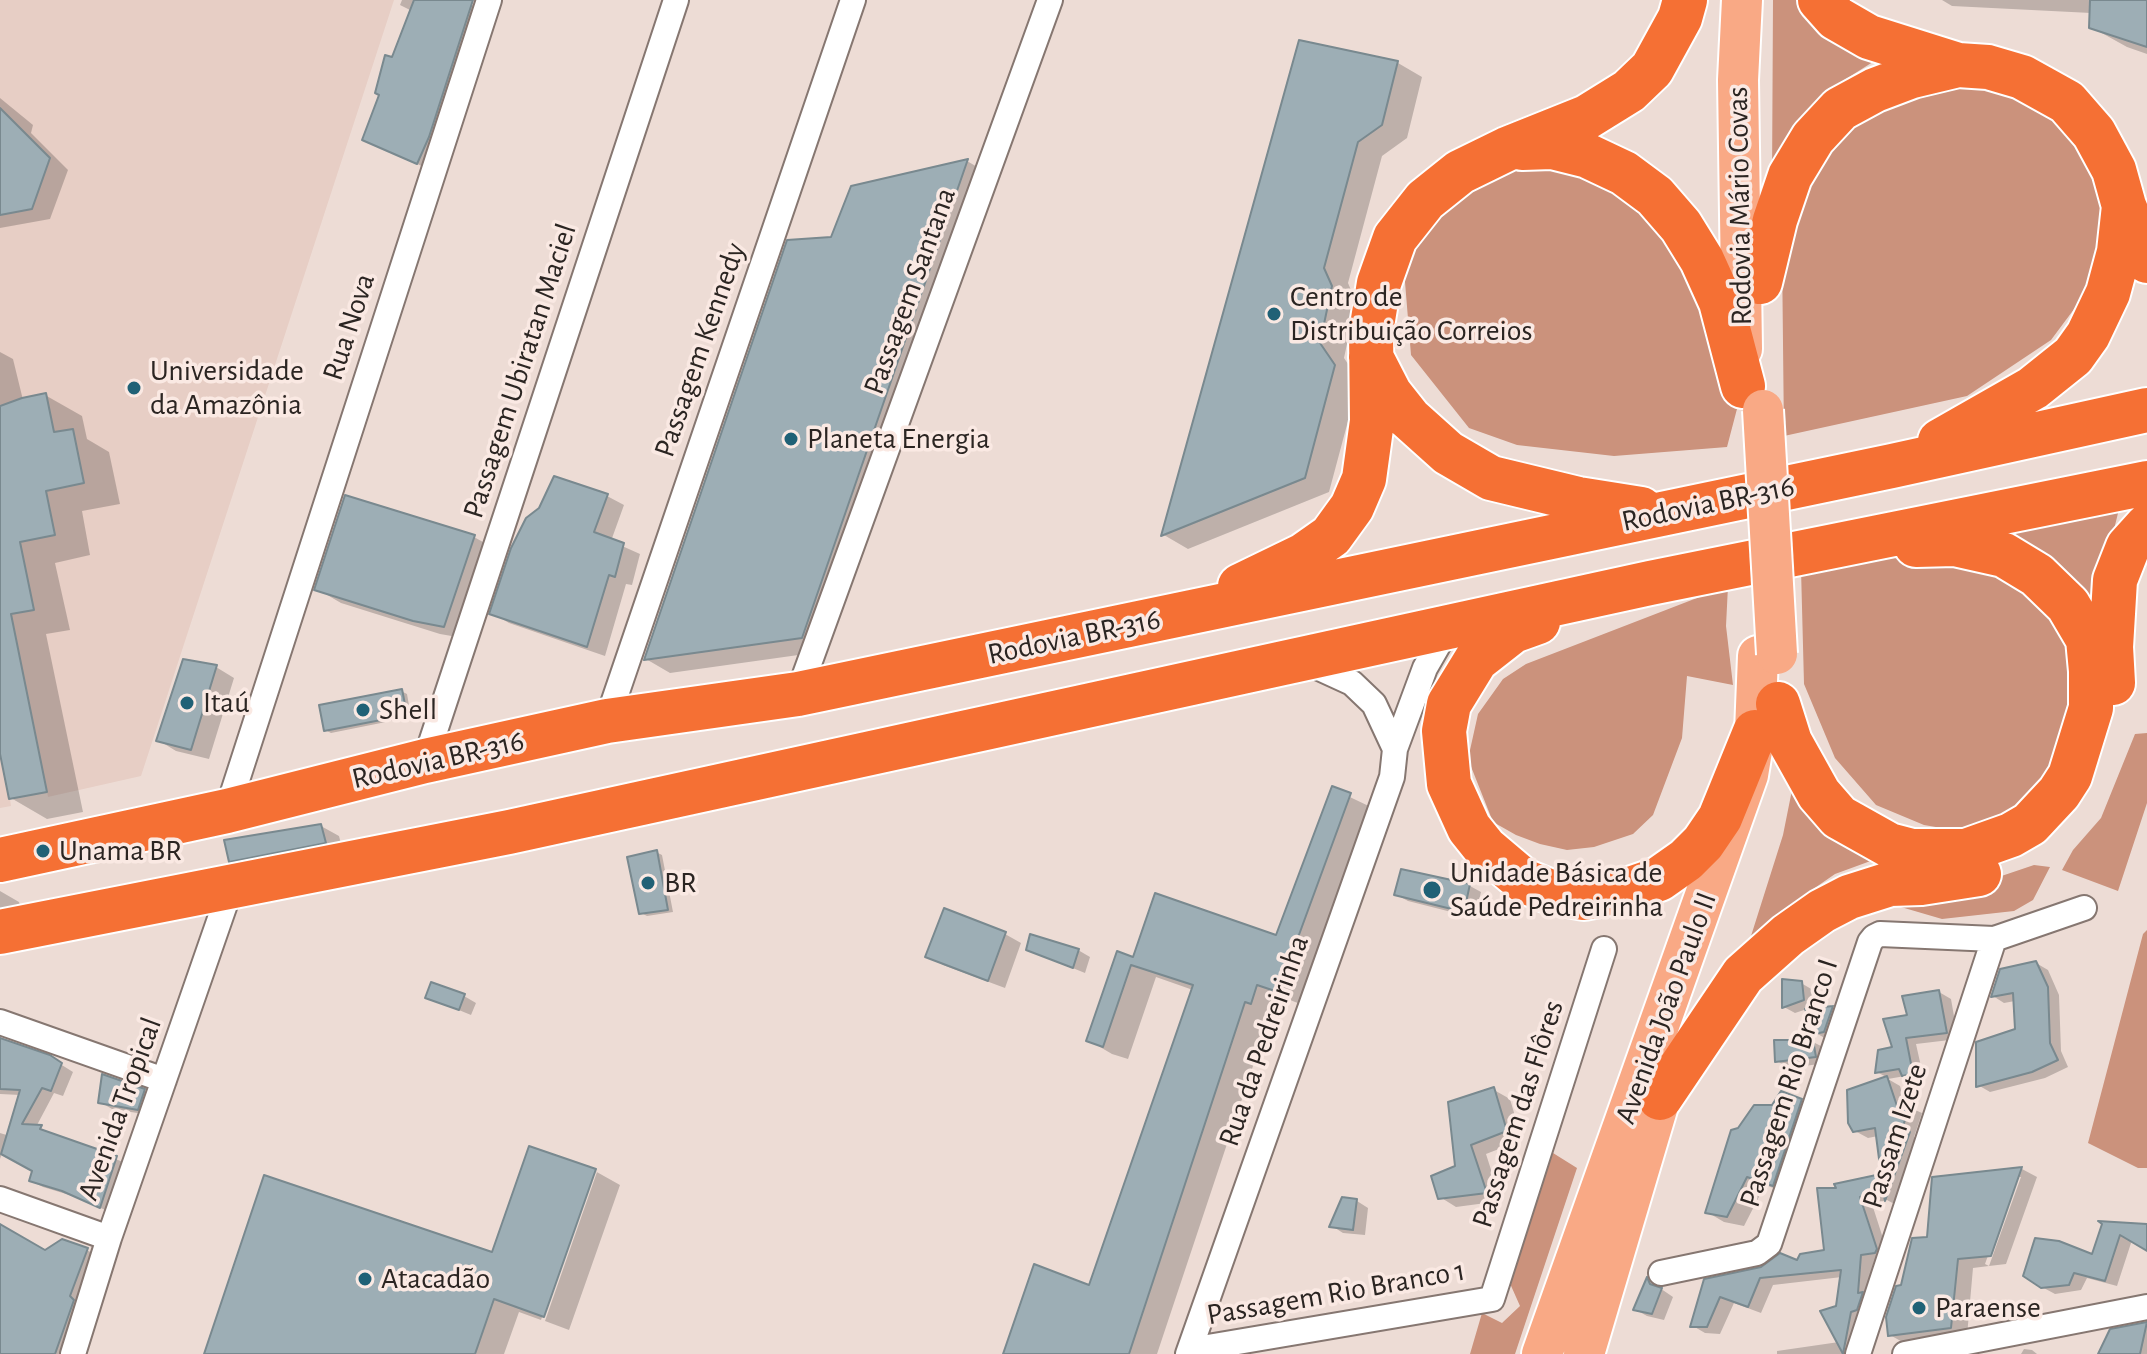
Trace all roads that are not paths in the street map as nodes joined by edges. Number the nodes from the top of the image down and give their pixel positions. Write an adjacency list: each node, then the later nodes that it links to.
1 (489, 0): 31 (street, Rua Nova)
2 (676, 0): 30 (street, Passagem Ubiratan Maciel)
3 (853, 0): 28 (street, Passagem Kennedy)
4 (1050, 0): 26 (street, Passagem Santana)
5 (1685, 0): 10 (highway)
6 (1742, 0): 15 (main road, Rodovia Mário Covas)
7 (1758, 0): 13 (main road, Rodovia Mário Covas)
8 (1820, 0): 9 (highway)
9 (1958, 65): 11 (highway); 13 (highway)
10 (1507, 149): 14 (highway); 15 (highway)
11 (2124, 206): 12 (highway); 17 (highway)
12 (2147, 261)
13 (1760, 282): 15 (main road, Rodovia Mário Covas)
14 (1371, 357): 19 (highway); 23 (highway)
15 (1751, 403): 27 (main road, Avenida João Paulo II, bridge)
16 (2147, 410): 17 (highway, Rodovia BR-316)
17 (1892, 466): 19 (highway, Rodovia BR-316)
18 (2147, 483): 21 (highway)
19 (1667, 513): 23 (highway, Rodovia BR-316)
20 (2147, 526): 40 (highway)
21 (1822, 548): 22 (highway); 27 (highway)
22 (1650, 583): 24 (highway); 27 (highway)
23 (1202, 610): 26 (highway, Rodovia BR-316)
24 (1448, 628): 25 (highway); 29 (street, Rua da Pedreirinha)
25 (1302, 660): 29 (street); 33 (highway)
26 (798, 694): 28 (highway, Rodovia BR-316)
27 (1766, 718): 40 (main road, Avenida João Paulo II); 48 (main road, Avenida João Paulo II)
28 (607, 721): 30 (highway, Rodovia BR-316)
29 (1395, 749): 46 (street, Rua da Pedreirinha)
30 (425, 761): 31 (highway, Rodovia BR-316)
31 (227, 811): 32 (highway, Rodovia BR-316)
32 (0, 860)
33 (231, 887): 35 (highway); 39 (street, Avenida Tropical)
34 (2084, 908): 36 (street)
35 (0, 932)
36 (1994, 939): 43 (street, Passagem Rio Branco I); 50 (street, Passam Izete)
37 (1604, 949): 44 (street, Passagem das Flôres)
38 (0, 1022): 39 (street)
39 (164, 1080): 42 (street, Avenida Tropical)
40 (1660, 1098): 49 (main road, Avenida João Paulo II)
41 (0, 1199): 42 (street)
42 (109, 1238): 47 (street, Avenida Tropical)
43 (1661, 1273)
44 (1492, 1299): 46 (street, Passagem Rio Branco 1)
45 (2147, 1307): 51 (street)
46 (1189, 1352)
47 (73, 1354)
48 (1542, 1354)
49 (1584, 1354)
50 (1858, 1354)
51 (1905, 1354)

